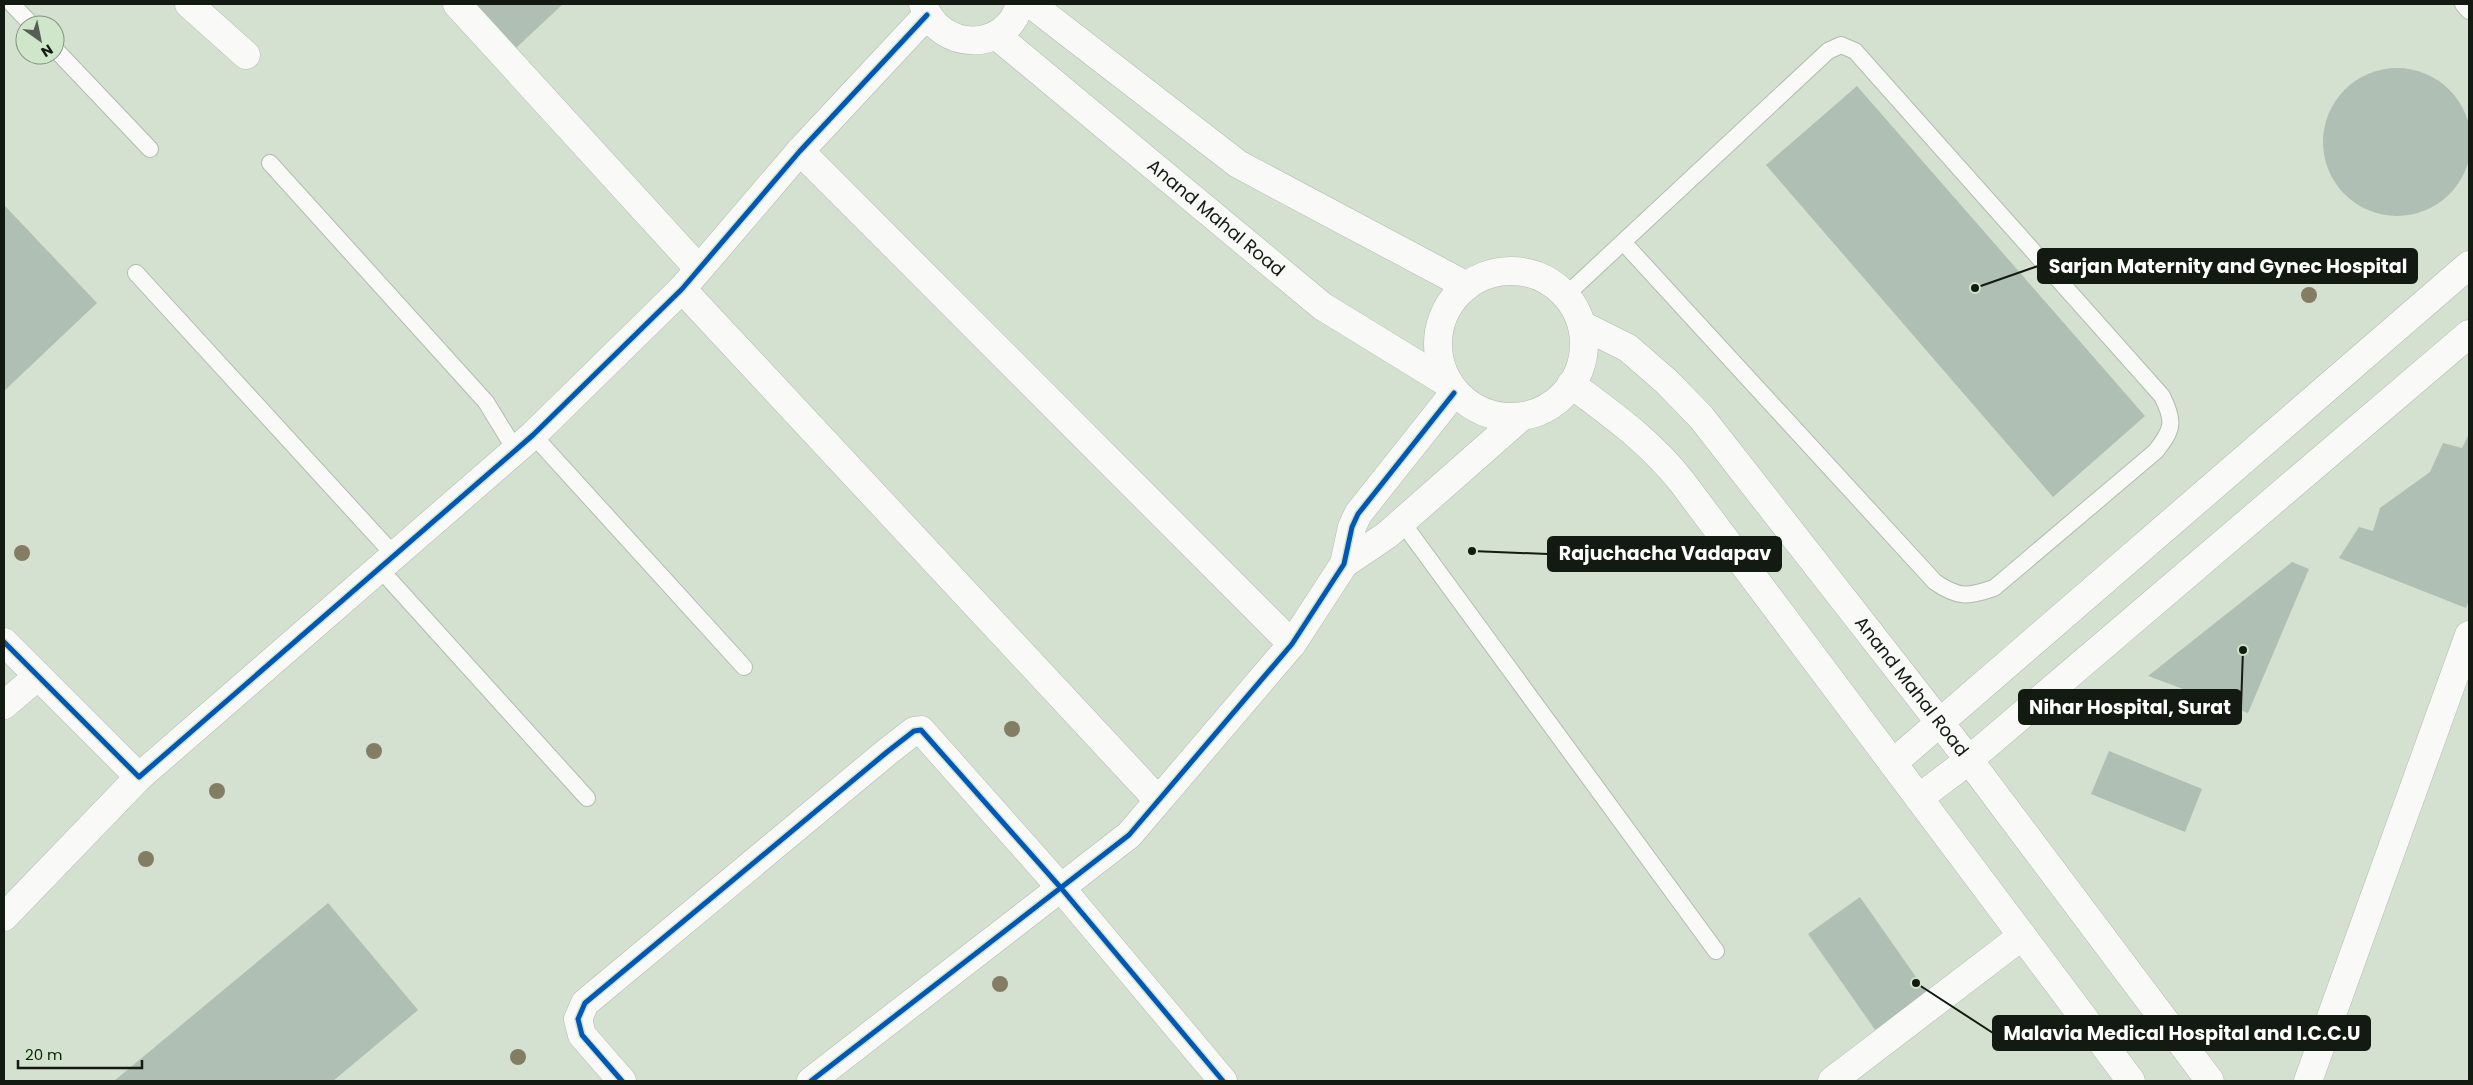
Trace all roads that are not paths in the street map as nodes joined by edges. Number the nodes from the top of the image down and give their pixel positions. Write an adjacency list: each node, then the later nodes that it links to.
1 (12, 4): 9 (lane)
2 (188, 4): 11 (street)
3 (457, 4): 19 (street)
4 (1020, 4): 10 (street)
5 (1031, 4): 20 (street)
6 (2463, 4): 8 (lane)
7 (925, 9): 10 (street); 14 (street)
8 (2469, 11)
9 (22, 15)
10 (996, 35): 25 (street, Anand Mahal Road)
11 (246, 55)
12 (65, 60): 13 (lane)
13 (150, 149)
14 (800, 151): 19 (street); 33 (street)
15 (270, 163): 27 (lane)
16 (1623, 242): 16 (lane); 21 (lane)
17 (2469, 265): 37 (street)
18 (136, 273): 29 (lane)
19 (690, 278): 27 (street); 43 (street)
20 (1467, 286): 21 (street); 25 (street)
21 (1566, 296): 22 (street)
22 (1582, 325): 24 (street); 37 (street, Anand Mahal Road)
23 (2469, 334): 38 (street)
24 (1571, 384): 26 (street); 39 (street)
25 (1452, 388): 26 (street); 30 (street)
26 (1521, 417): 28 (street)
27 (525, 443): 29 (street); 34 (lane)
28 (1402, 522): 30 (street); 47 (lane)
29 (387, 563): 40 (street); 41 (lane)
30 (1344, 564): 33 (street)
31 (2469, 635): 54 (street)
32 (4, 642): 35 (street)
33 (1292, 644): 43 (street)
34 (744, 667)
35 (38, 676): 36 (street); 40 (street)
36 (4, 705)
37 (1940, 724): 38 (street, Anand Mahal Road); 39 (street)
38 (1969, 760): 42 (street); 53 (street, Anand Mahal Road)
39 (1893, 763): 42 (street)
40 (139, 777): 45 (street)
41 (586, 798)
42 (1919, 798): 46 (street)
43 (1158, 800): 44 (street)
44 (1061, 888): 48 (street); 49 (street); 50 (street)
45 (4, 918)
46 (2022, 936): 51 (street); 52 (street)
47 (1716, 951)
48 (622, 1081)
49 (811, 1081)
50 (1223, 1081)
51 (1832, 1081)
52 (2131, 1081)
53 (2210, 1081)
54 (2308, 1081)

